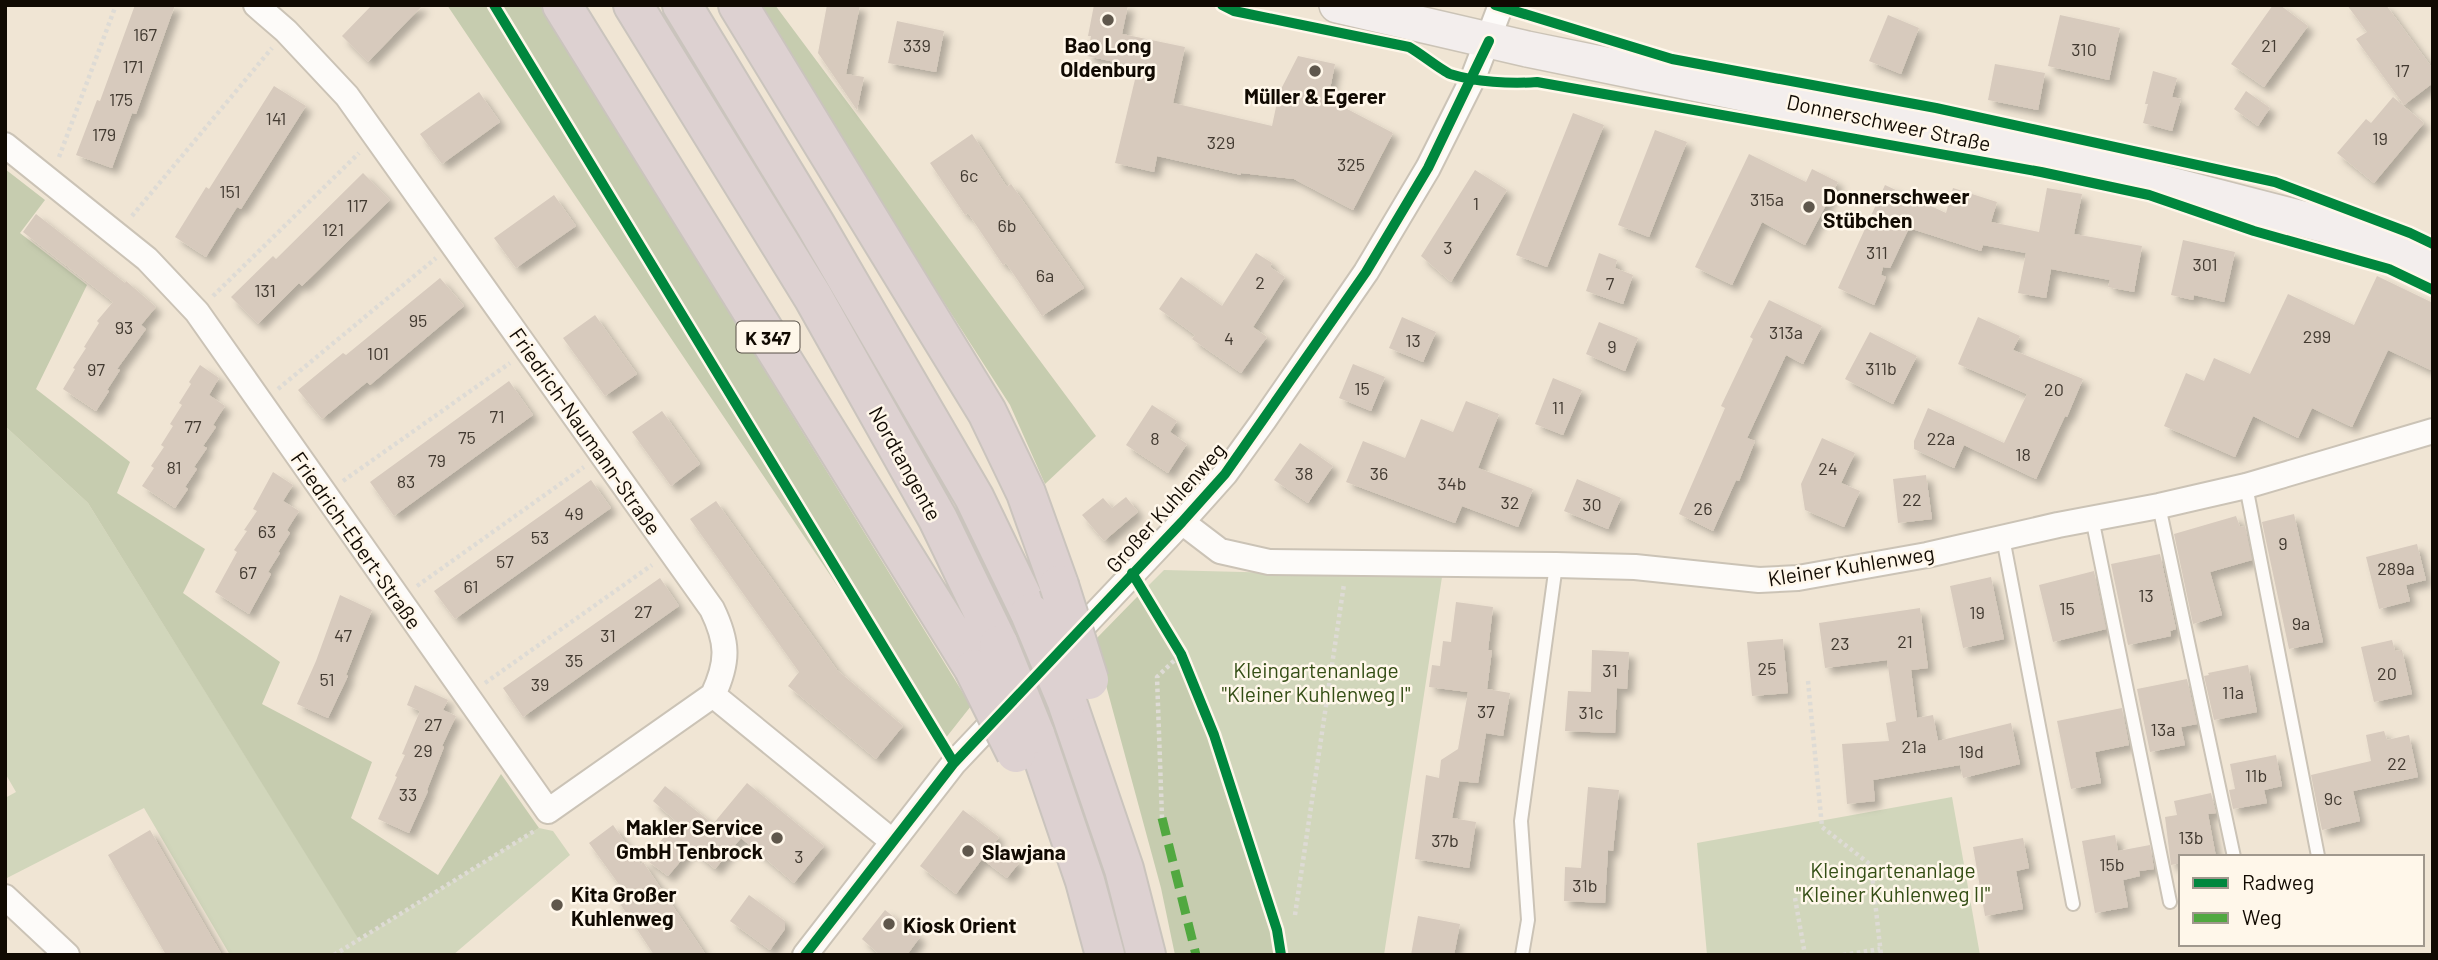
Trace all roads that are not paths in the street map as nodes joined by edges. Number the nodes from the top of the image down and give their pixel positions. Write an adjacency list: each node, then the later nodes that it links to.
1 (256, 5): 20 (street, Friedrich-Naumann-Straße)
2 (562, 5): 18 (highway, K 347)
3 (633, 5): 18 (highway, Nordtangente / K 347)
4 (682, 5): 19 (highway, Nordtangente, bridge)
5 (738, 5): 19 (highway, bridge)
6 (1337, 5): 8 (main road, Donnerschweer Straße)
7 (1502, 5): 8 (street, Großer Kuhlenweg)
8 (1489, 41): 10 (main road, Donnerschweer Straße); 15 (street, Großer Kuhlenweg)
9 (5, 145): 20 (street, Friedrich-Ebert-Straße)
10 (2433, 268)
11 (2433, 431): 12 (street, Kleiner Kuhlenweg)
12 (2246, 486): 13 (street, Kleiner Kuhlenweg); 23 (lane)
13 (2159, 506): 14 (street, Kleiner Kuhlenweg); 22 (lane)
14 (2092, 518): 16 (street, Kleiner Kuhlenweg); 25 (lane)
15 (1182, 522): 17 (street, Kleiner Kuhlenweg); 21 (street, Großer Kuhlenweg)
16 (2003, 538): 17 (street, Kleiner Kuhlenweg); 26 (lane)
17 (1556, 565): 31 (lane)
18 (987, 657): 29 (highway, K 347, bridge)
19 (1078, 691): 30 (highway)
20 (713, 695): 21 (street)
21 (892, 841): 28 (street, Großer Kuhlenweg)
22 (2234, 855)
23 (2318, 855)
24 (5, 897): 27 (street)
25 (2170, 902)
26 (2073, 904)
27 (67, 955)
28 (805, 955)
29 (1105, 955)
30 (1146, 955)
31 (1522, 955)

